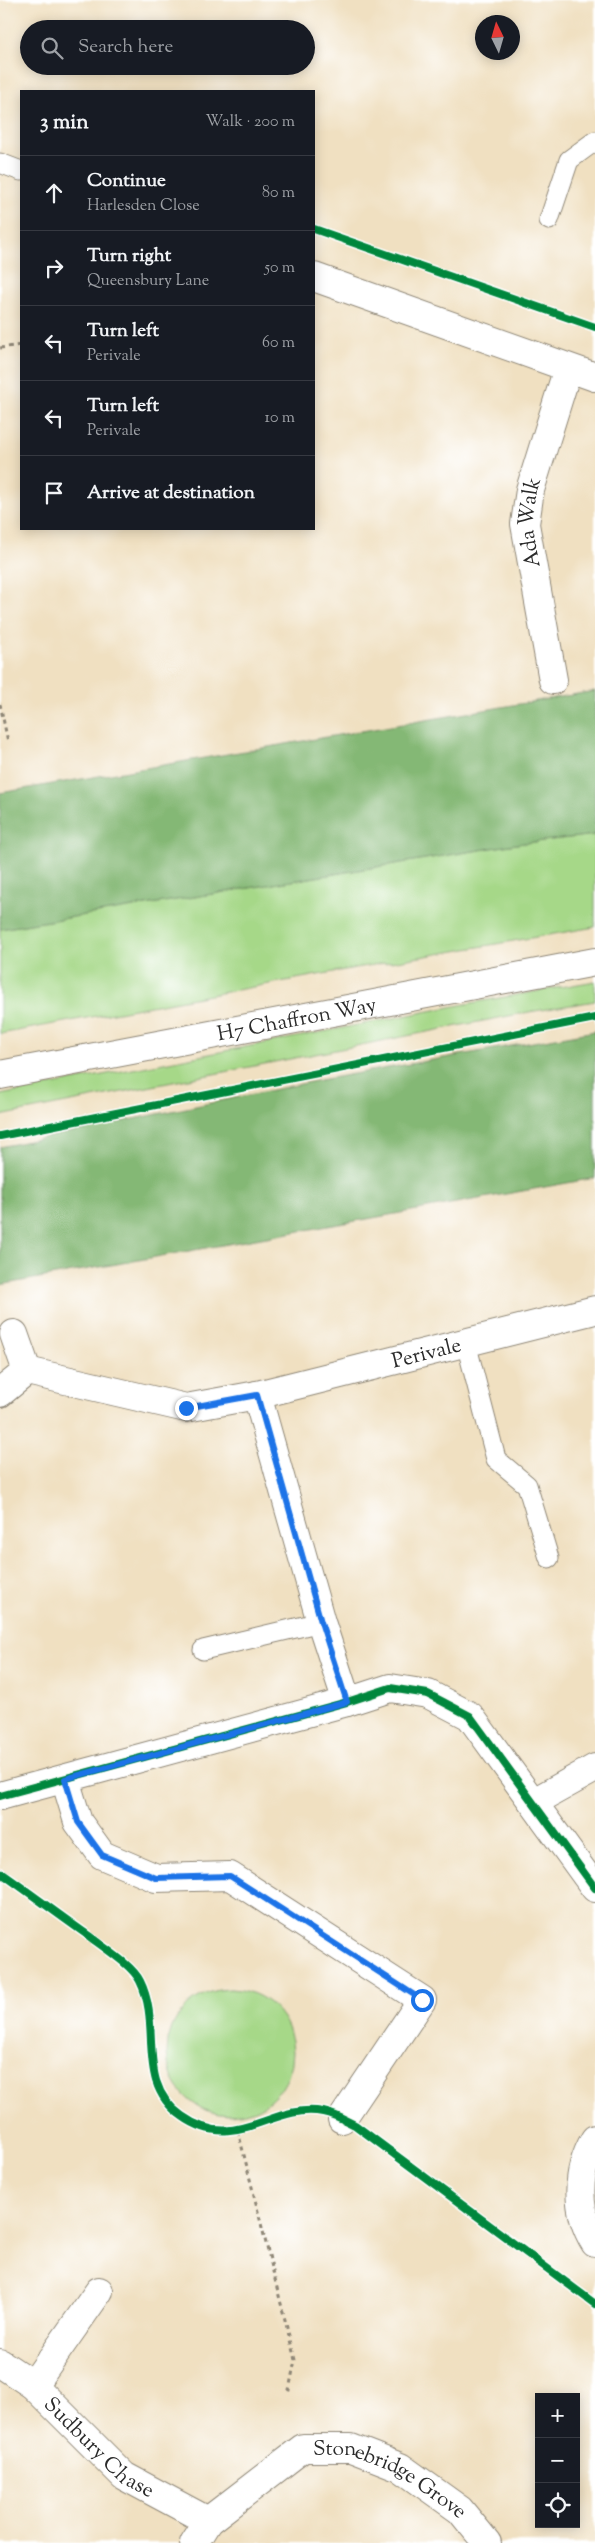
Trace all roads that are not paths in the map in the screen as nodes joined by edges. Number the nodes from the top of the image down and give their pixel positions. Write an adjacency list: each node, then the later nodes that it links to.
1 (595, 141): 4 (lane)
2 (0, 163): 3 (lane)
3 (20, 171)
4 (549, 220)
5 (315, 277): 6 (street)
6 (568, 368): 7 (street); 8 (street, Ada Walk)
7 (595, 377)
8 (553, 680)
9 (595, 962): 10 (street, H7 Chaffron Way)
10 (0, 1074)
11 (595, 1310): 13 (street, Perivale)
12 (14, 1334): 14 (street)
13 (466, 1343): 16 (street, Perivale); 17 (lane)
14 (27, 1371): 15 (street); 16 (street, Perivale)
15 (0, 1393)
16 (257, 1395): 18 (street)
17 (549, 1558)
18 (321, 1622): 19 (lane); 20 (street)
19 (202, 1650)
20 (347, 1702): 22 (street); 24 (street)
21 (595, 1768): 24 (street)
22 (65, 1779): 23 (street); 26 (street)
23 (0, 1796)
24 (534, 1802): 25 (street)
25 (595, 1888)
26 (342, 2119)
27 (595, 2139): 28 (street)
28 (595, 2243)
29 (99, 2291): 31 (street)
30 (0, 2363): 31 (street, Sudbury Chase)
31 (33, 2385): 32 (street, Sudbury Chase)
32 (201, 2532): 33 (street, Stonebridge Grove)
33 (487, 2543)

